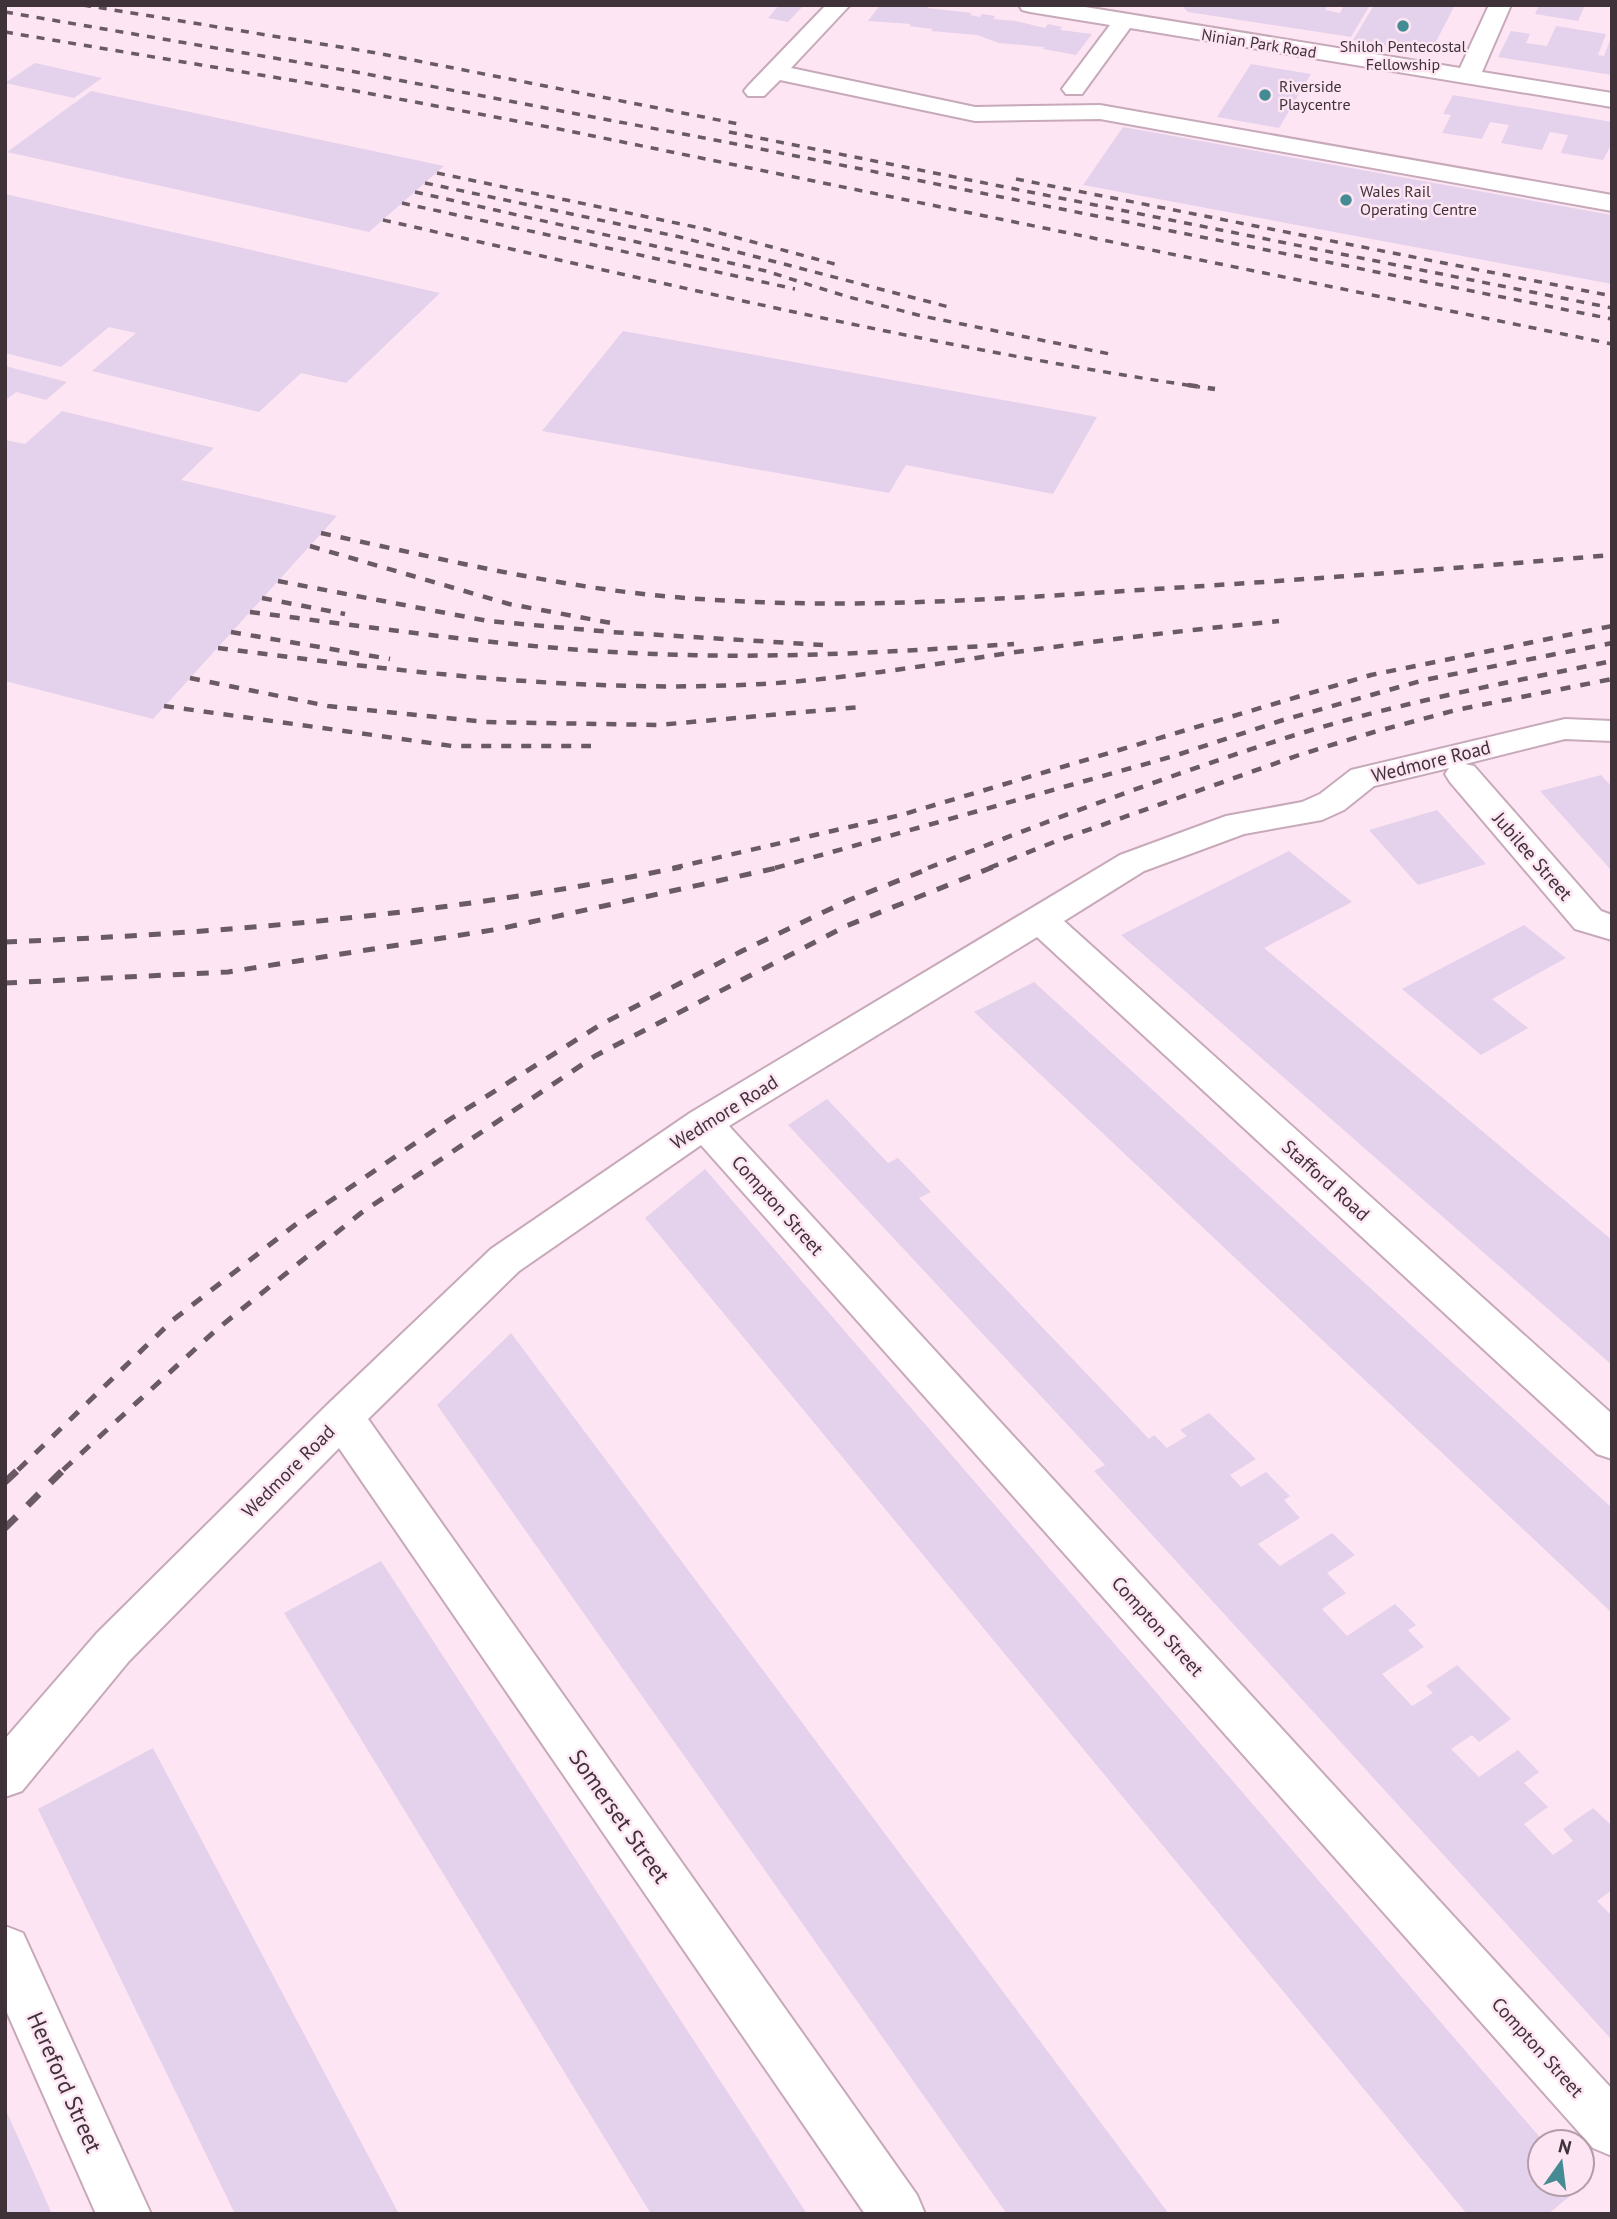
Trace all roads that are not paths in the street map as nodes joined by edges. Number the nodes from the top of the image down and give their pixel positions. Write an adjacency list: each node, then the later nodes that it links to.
1 (839, 5): 5 (street)
2 (1030, 5): 4 (street, Ninian Park Road)
3 (1500, 5): 6 (street)
4 (1139, 16): 6 (street, Ninian Park Road); 7 (street)
5 (775, 72): 8 (street); 10 (street)
6 (1468, 77): 9 (street, Ninian Park Road)
7 (1074, 89)
8 (756, 91)
9 (1612, 100)
10 (1612, 203)
11 (1612, 731): 13 (street, Wedmore Road)
12 (1462, 774): 14 (street, Jubilee Street)
13 (1041, 920): 15 (street, Wedmore Road); 17 (street, Stafford Road)
14 (1612, 928)
15 (704, 1123): 16 (street, Wedmore Road); 20 (street, Compton Street)
16 (342, 1417): 18 (street, Wedmore Road); 22 (street, Somerset Street)
17 (1612, 1441)
18 (5, 1775)
19 (5, 1950): 21 (street, Hereford Street)
20 (1612, 2129)
21 (124, 2214)
22 (898, 2214)

